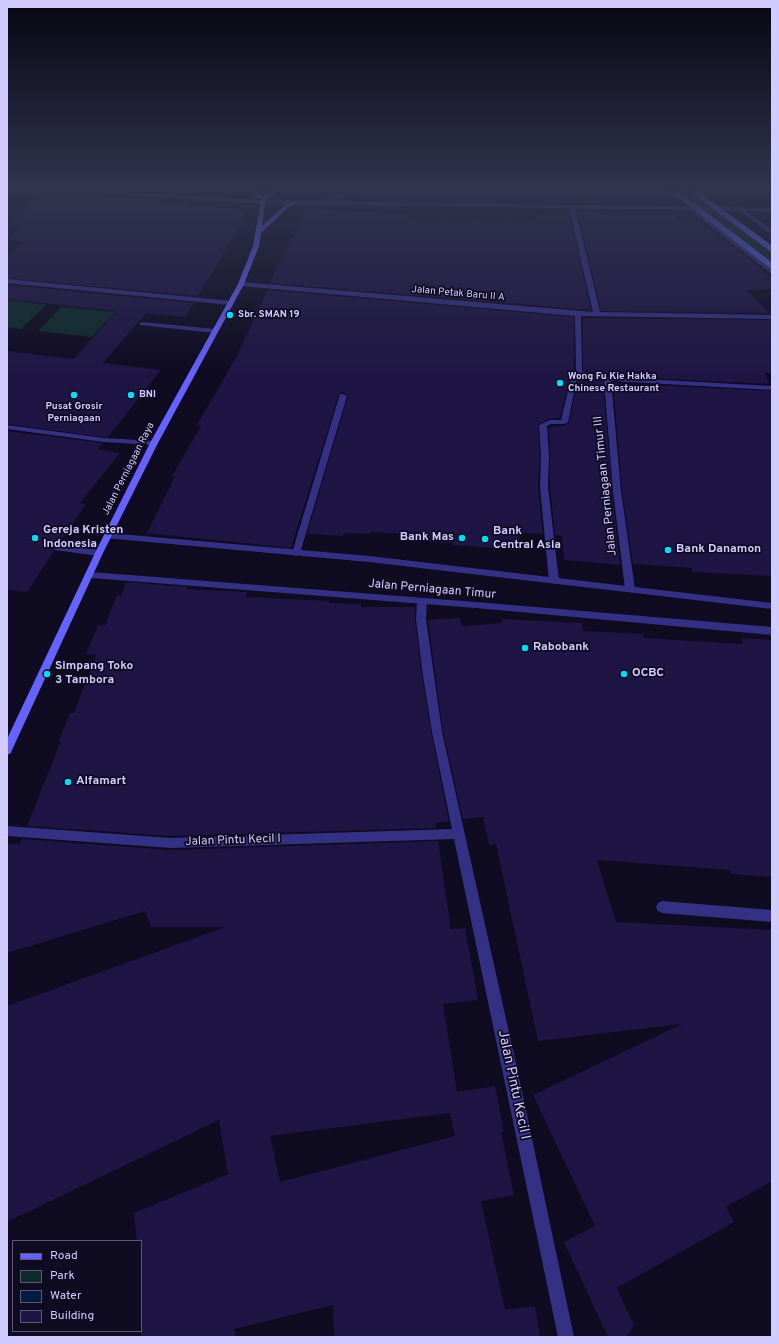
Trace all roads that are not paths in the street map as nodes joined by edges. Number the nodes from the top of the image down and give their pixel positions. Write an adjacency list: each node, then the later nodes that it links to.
1 (254, 251): 8 (main road, Jalan Perniagaan Raya)
2 (582, 251): 11 (street)
3 (744, 251): 6 (street)
4 (752, 251): 5 (main road, bridge)
5 (772, 266)
6 (772, 272)
7 (7, 281): 9 (street)
8 (241, 284): 9 (main road, Jalan Perniagaan Raya); 10 (street, Jalan Petak Baru II A)
9 (231, 303): 14 (main road, Jalan Perniagaan Raya)
10 (578, 314): 11 (street, Jalan Petak Baru II A); 15 (street)
11 (597, 314): 12 (street, Jalan Petak Baru II A)
12 (772, 317)
13 (142, 324): 14 (street)
14 (215, 331): 20 (main road, Jalan Perniagaan Raya)
15 (579, 372): 16 (street); 26 (street)
16 (607, 379): 17 (street); 27 (street, Jalan Perniagaan Timur III)
17 (772, 388)
18 (343, 396): 23 (street)
19 (7, 427): 20 (street)
20 (154, 443): 21 (main road, Jalan Perniagaan Raya)
21 (108, 536): 23 (street, Jalan Perniagaan Timur); 24 (main road, Jalan Perniagaan Raya)
22 (58, 548): 24 (street)
23 (296, 553): 26 (street, Jalan Perniagaan Timur)
24 (99, 554): 25 (main road, Jalan Perniagaan Raya)
25 (91, 575): 28 (street, Jalan Perniagaan Timur); 31 (main road, Jalan Perniagaan Raya)
26 (554, 581): 27 (street, Jalan Perniagaan Timur)
27 (630, 590): 29 (street, Jalan Perniagaan Timur)
28 (422, 601): 30 (street, Jalan Perniagaan Timur); 33 (street, Jalan Pintu Kecil I)
29 (772, 606)
30 (772, 631)
31 (7, 750)
32 (7, 831): 33 (street, Jalan Pintu Kecil I)
33 (459, 834): 36 (street, Jalan Pintu Kecil I)
34 (662, 907): 35 (street)
35 (772, 916)
36 (566, 1337)

